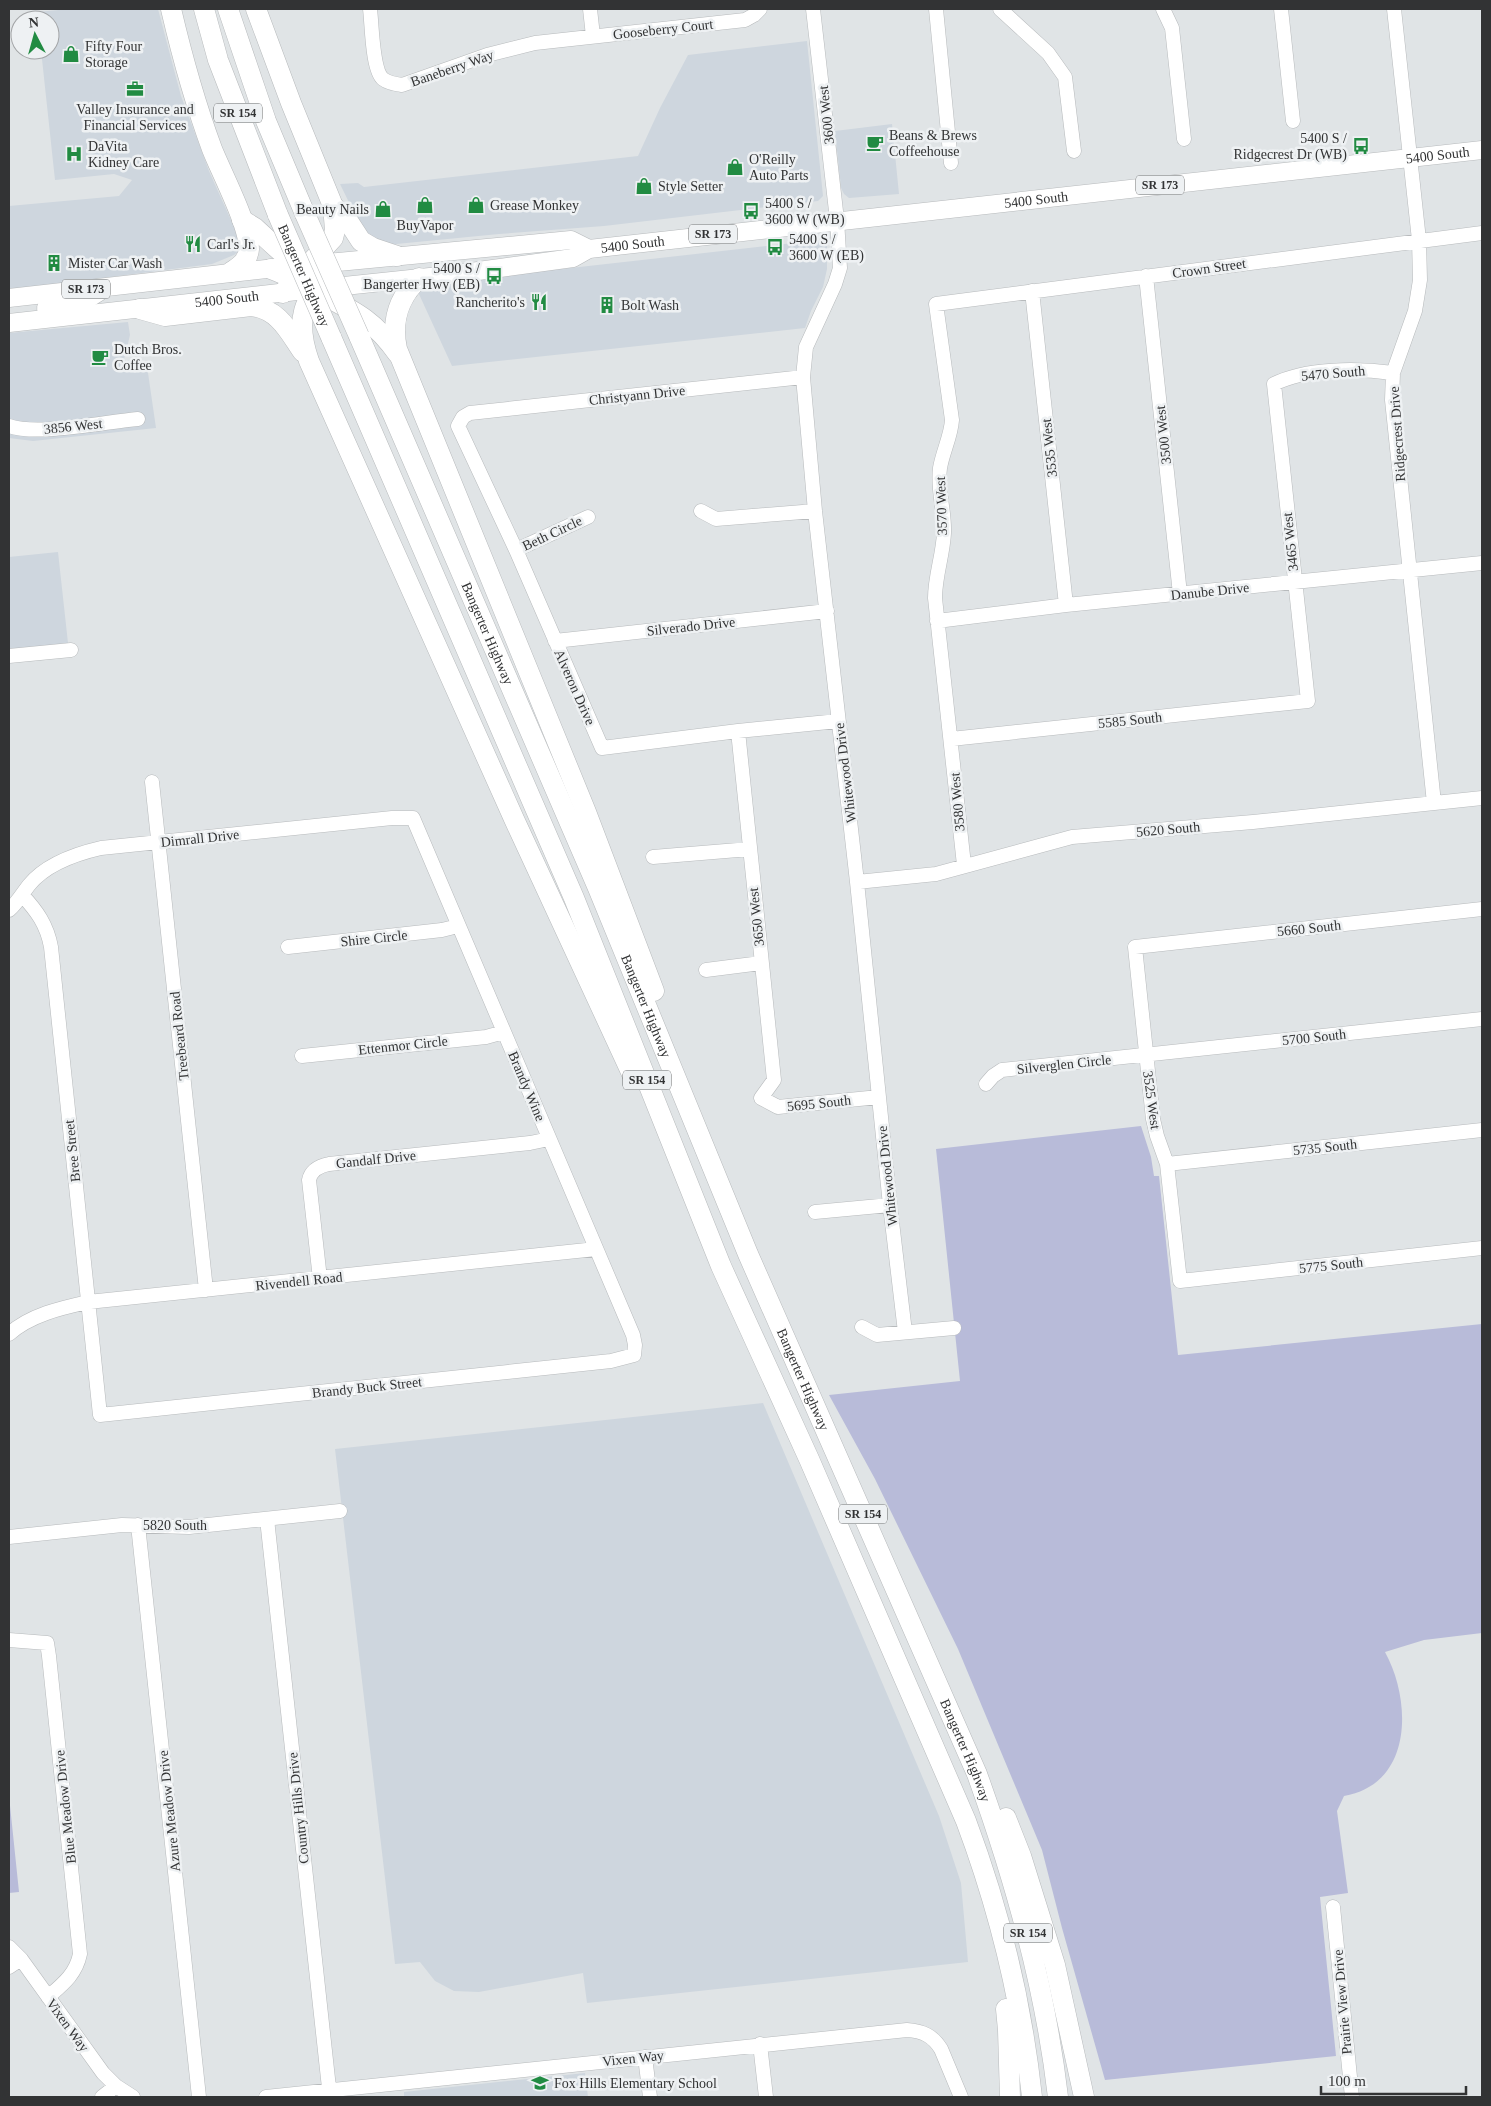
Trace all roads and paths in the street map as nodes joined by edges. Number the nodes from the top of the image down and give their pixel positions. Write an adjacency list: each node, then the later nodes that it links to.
1 (171, 9): 22 (highway)
2 (204, 9): 98 (highway, Bangerter Highway / SR 154, bridge)
3 (228, 9): 97 (highway, Bangerter Highway / SR 154, bridge)
4 (256, 9): 21 (highway)
5 (370, 9): 14 (street, Baneberry Way)
6 (590, 9): 14 (street)
7 (760, 9): 14 (street, Gooseberry Court)
8 (814, 9): 23 (street, 3600 West)
9 (936, 9): 20 (street)
10 (1000, 9): 18 (street)
11 (1163, 9): 16 (street)
12 (1281, 9): 15 (street)
13 (1394, 9): 19 (street, Ridgecrest Drive)
14 (593, 36)
15 (1293, 121)
16 (1184, 139)
17 (1482, 150): 19 (main road, 5400 South / SR 173)
18 (1074, 151)
19 (1410, 158): 23 (main road, 5400 South / SR 173); 25 (street, Ridgecrest Drive)
20 (951, 163)
21 (332, 206): 27 (highway); 32 (highway)
22 (242, 220): 29 (highway); 32 (highway)
23 (837, 220): 26 (main road, 5400 South / SR 173); 43 (street, Whitewood Drive)
24 (1482, 233): 25 (street, Crown Street)
25 (1419, 240): 30 (street, Crown Street); 42 (street, Ridgecrest Drive)
26 (589, 249): 27 (main road, 5400 South / SR 173); 31 (main road, 5400 South / SR 173)
27 (397, 256): 32 (main road, 5400 South / SR 173)
28 (271, 268): 29 (main road, 5400 South / SR 173); 32 (highway)
29 (231, 272): 33 (main road, 5400 South / SR 173)
30 (1146, 276): 34 (street, Crown Street); 55 (street, 3500 West)
31 (419, 278): 32 (main road, 5400 South / SR 173); 40 (highway)
32 (313, 279): 37 (main road, 5400 South / SR 173); 40 (highway); 41 (highway)
33 (110, 286): 35 (main road, 5400 South / SR 173); 38 (main road)
34 (1032, 291): 36 (street, Crown Street); 56 (street, 3535 West)
35 (9, 298)
36 (936, 304): 58 (street, 3570 West)
37 (140, 308): 39 (main road, 5400 South / SR 173); 41 (highway)
38 (9, 312)
39 (9, 324)
40 (400, 358): 97 (highway)
41 (309, 361): 98 (highway)
42 (1393, 373): 44 (street, 5470 South); 53 (street, Ridgecrest Drive)
43 (803, 377): 45 (street, Christyann Drive); 49 (street, Whitewood Drive)
44 (1274, 384): 54 (street, 3465 West)
45 (470, 413): 51 (street, Alveron Drive)
46 (138, 419): 47 (street, 3856 West)
47 (9, 426)
48 (701, 511): 49 (street)
49 (815, 511): 57 (street, Whitewood Drive)
50 (588, 517): 51 (street, Beth Circle)
51 (516, 550): 59 (street, Alveron Drive)
52 (1482, 563): 53 (street, Danube Drive)
53 (1409, 570): 54 (street, Danube Drive); 68 (street, Ridgecrest Drive)
54 (1294, 582): 55 (street, Danube Drive); 62 (street, 3465 West)
55 (1180, 594): 56 (street, Danube Drive)
56 (1066, 606): 58 (street, Danube Drive)
57 (827, 611): 59 (street, Silverado Drive); 63 (street, Whitewood Drive)
58 (937, 621): 65 (street, 3570 West)
59 (555, 640): 64 (street, Alveron Drive)
60 (71, 650): 61 (street)
61 (9, 656)
62 (1308, 701): 65 (street, 5585 South)
63 (838, 721): 64 (street, Alveron Drive); 74 (street, Whitewood Drive)
64 (738, 731): 71 (street, 3650 West)
65 (951, 739): 73 (street, 3580 West)
66 (152, 782): 70 (street, Treebeard Road)
67 (1482, 798): 68 (street, 5620 South)
68 (1434, 803): 73 (street, 5620 South)
69 (413, 818): 70 (street, Dimrall Drive); 78 (street, Brandy Wine)
70 (158, 843): 75 (street, Dimrall Drive); 101 (street, Treebeard Road)
71 (750, 849): 72 (street); 81 (street, 3650 West)
72 (653, 858)
73 (964, 865): 74 (street, 5620 South)
74 (857, 882): 88 (street, Whitewood Drive)
75 (22, 895): 76 (street, Dimrall Drive); 102 (street, Bree Street)
76 (9, 910)
77 (1482, 910): 80 (street, 5660 South)
78 (458, 926): 79 (street, Shire Circle); 84 (street, Brandy Wine)
79 (288, 947)
80 (1135, 947): 85 (street, 3525 West)
81 (761, 963): 82 (street); 89 (street, 3650 West)
82 (706, 970)
83 (1482, 1019): 85 (street, 5700 South)
84 (504, 1032): 86 (street, Ettenmor Circle); 91 (street, Brandy Wine)
85 (1146, 1055): 87 (street, Silverglen Circle); 92 (street, 3525 West)
86 (302, 1056)
87 (986, 1084)
88 (878, 1097): 89 (street, 5695 South); 93 (street, Whitewood Drive)
89 (761, 1098)
90 (1482, 1130): 92 (street, 5735 South)
91 (549, 1139): 96 (street, Brandy Wine); 99 (street, Gandalf Drive)
92 (1167, 1164): 100 (street, 3525 West)
93 (890, 1205): 94 (street); 105 (street, Whitewood Drive)
94 (815, 1212)
95 (1482, 1248): 100 (street, 5775 South)
96 (596, 1249): 99 (street, Rivendell Road); 107 (street, Brandy Wine)
97 (748, 1254): 114 (highway, Bangerter Highway / SR 154)
98 (721, 1266): 115 (highway, Bangerter Highway / SR 154)
99 (320, 1279): 101 (street, Rivendell Road)
100 (1180, 1281)
101 (206, 1290): 102 (street, Rivendell Road)
102 (88, 1302): 106 (street, Rivendell Road); 108 (street, Bree Street)
103 (862, 1328): 105 (street)
104 (954, 1328): 105 (street)
105 (905, 1332)
106 (9, 1334)
107 (634, 1355): 108 (street, Brandy Buck Street)
108 (100, 1415)
109 (340, 1511): 110 (street, 5820 South)
110 (267, 1519): 111 (street, 5820 South); 124 (street, Country Hills Drive)
111 (138, 1525): 112 (street, 5820 South); 127 (street, Azure Meadow Drive)
112 (9, 1537)
113 (9, 1640): 120 (street, Blue Meadow Drive)
114 (978, 1774): 134 (highway, Bangerter Highway / SR 154); 135 (highway)
115 (993, 1905): 132 (highway); 133 (highway, Bangerter Highway / SR 154)
116 (1333, 1907): 136 (street, Prairie View Drive)
117 (9, 1947): 118 (street, Vixen Way)
118 (21, 1959): 119 (street); 120 (street, Vixen Way)
119 (9, 1968)
120 (48, 1997): 123 (street, Vixen Way)
121 (760, 2044): 122 (street, Vixen Way); 130 (street); 131 (street, Vixen Way)
122 (645, 2057): 124 (street, Vixen Way); 129 (street)
123 (116, 2086): 125 (street); 126 (street, Vixen Way)
124 (330, 2094): 128 (street, Vixen Way)
125 (102, 2097)
126 (133, 2097)
127 (199, 2097)
128 (266, 2097)
129 (650, 2097)
130 (766, 2097)
131 (961, 2097)
132 (1010, 2097)
133 (1032, 2097)
134 (1058, 2097)
135 (1084, 2097)
136 (1352, 2097)

